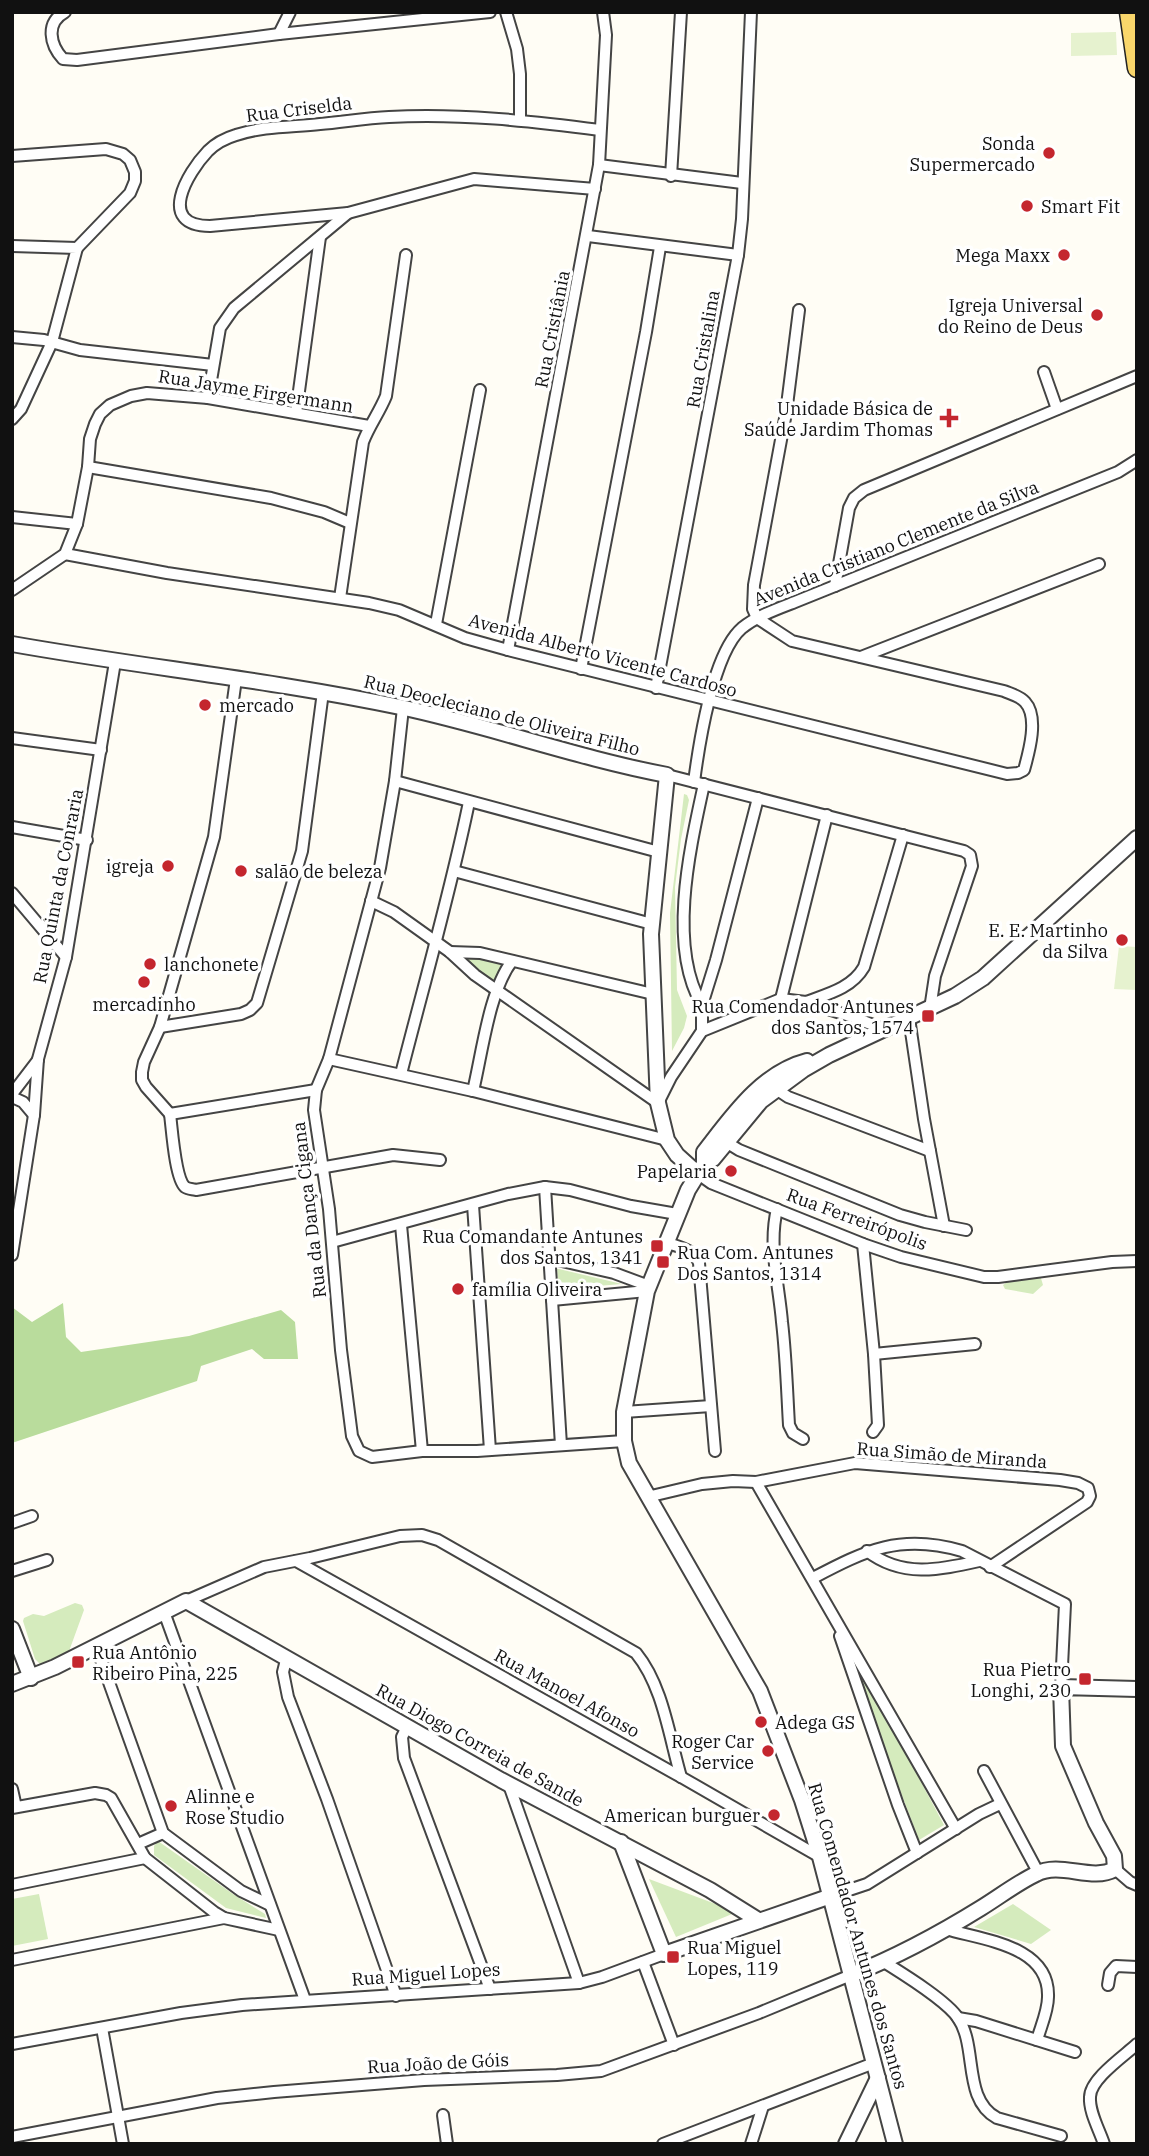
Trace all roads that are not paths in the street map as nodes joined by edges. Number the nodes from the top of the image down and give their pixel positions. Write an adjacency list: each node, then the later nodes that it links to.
1 (65, 12): 9 (street)
2 (290, 12): 9 (street)
3 (491, 12): 9 (street)
4 (506, 12): 11 (street)
5 (603, 12): 12 (street, Rua Cristiânia)
6 (681, 12): 15 (street)
7 (751, 12): 16 (street, Rua Cristalina)
8 (1129, 12): 10 (main road)
9 (279, 34)
10 (1137, 68)
11 (520, 120): 12 (street, Rua Criselda); 18 (street, Rua Criselda)
12 (600, 130): 14 (street, Rua Cristiânia)
13 (12, 156): 23 (street)
14 (599, 165): 15 (street); 17 (street, Rua Cristiânia)
15 (671, 176): 16 (street)
16 (742, 183): 25 (street, Rua Cristalina)
17 (595, 190): 18 (street, Rua Criselda); 19 (street, Rua Cristiânia)
18 (348, 213): 20 (street)
19 (588, 236): 22 (street); 51 (street, Rua Cristiânia)
20 (320, 237): 29 (street); 35 (street)
21 (12, 246): 23 (street)
22 (660, 247): 25 (street); 54 (street)
23 (77, 248): 28 (street)
24 (406, 255): 37 (street)
25 (738, 256): 56 (street, Rua Cristalina)
26 (799, 310): 48 (street)
27 (12, 337): 28 (street)
28 (52, 342): 29 (street); 36 (street)
29 (213, 365): 33 (street)
30 (1044, 372): 34 (street)
31 (1137, 376): 34 (street)
32 (480, 390): 49 (street)
33 (208, 398): 35 (street, Rua Jayme Firgermann); 39 (street, Rua Jayme Firgermann)
34 (1057, 408): 45 (street)
35 (296, 413): 37 (street, Rua Jayme Firgermann)
36 (12, 419)
37 (369, 426): 41 (street)
38 (1137, 460): 45 (street, Avenida Cristiano Clemente da Silva)
39 (88, 467): 41 (street); 42 (street, Rua Jayme Firgermann)
40 (12, 517): 42 (street)
41 (349, 523): 47 (street)
42 (77, 524): 43 (street, Rua Jayme Firgermann)
43 (65, 554): 46 (street); 47 (street, Avenida Alberto Vicente Cardoso)
44 (1100, 564): 52 (street)
45 (835, 586): 48 (street, Avenida Cristiano Clemente da Silva)
46 (12, 590)
47 (340, 598): 49 (street, Avenida Alberto Vicente Cardoso)
48 (757, 618): 52 (street); 58 (street, Avenida Cristiano Clemente da Silva)
49 (436, 624): 51 (street, Avenida Alberto Vicente Cardoso)
50 (12, 644): 53 (street, Rua Deocleciano de Oliveira Filho)
51 (508, 650): 54 (street, Avenida Alberto Vicente Cardoso)
52 (861, 657): 58 (street, Avenida Alberto Vicente Cardoso)
53 (115, 662): 55 (street, Rua Deocleciano de Oliveira Filho); 61 (street, Rua Quinta da Conraria)
54 (581, 669): 56 (street, Avenida Alberto Vicente Cardoso)
55 (236, 679): 57 (street, Rua Deocleciano de Oliveira Filho); 88 (street)
56 (656, 688): 58 (street, Avenida Alberto Vicente Cardoso)
57 (323, 692): 59 (street, Rua Deocleciano de Oliveira Filho); 88 (street)
58 (709, 701): 64 (street, Avenida Cristiano Clemente da Silva)
59 (403, 708): 62 (street, Rua Deocleciano de Oliveira Filho); 63 (street, Rua da Dança Cigana)
60 (12, 738): 61 (street)
61 (101, 750): 71 (street, Rua Quinta da Conraria)
62 (667, 775): 64 (street, Rua Deocleciano de Oliveira Filho); 72 (street)
63 (395, 781): 66 (street); 75 (street, Rua da Dança Cigana)
64 (699, 783): 65 (street, Rua Deocleciano de Oliveira Filho); 85 (street, Avenida Cristiano Clemente da Silva)
65 (758, 798): 67 (street, Rua Deocleciano de Oliveira Filho); 85 (street)
66 (469, 802): 72 (street); 73 (street)
67 (827, 815): 69 (street, Rua Deocleciano de Oliveira Filho); 83 (street)
68 (12, 827): 71 (street)
69 (903, 835): 84 (street); 86 (street, Rua Deocleciano de Oliveira Filho)
70 (1137, 838): 86 (street, Rua Comendador Antunes dos Santos)
71 (87, 840): 79 (street, Rua Quinta da Conraria)
72 (659, 852): 76 (street)
73 (454, 871): 76 (street); 77 (street)
74 (12, 893): 79 (street)
75 (371, 901): 77 (street); 93 (street, Rua da Dança Cigana)
76 (652, 924): 82 (street)
77 (434, 940): 78 (street); 94 (street)
78 (450, 952): 80 (street); 81 (street)
79 (66, 957): 92 (street, Rua Quinta da Conraria)
80 (512, 961): 81 (street); 82 (street)
81 (498, 992): 97 (street); 99 (street)
82 (653, 994): 99 (street)
83 (781, 999): 84 (street); 90 (street)
84 (806, 1002): 89 (street)
85 (702, 1005): 90 (street)
86 (930, 1009): 87 (street, Rua Comendador Antunes dos Santos)
87 (909, 1018): 89 (street, Rua Comendador Antunes dos Santos); 104 (street)
88 (160, 1027): 100 (street)
89 (883, 1029): 91 (street, Rua Comendador Antunes dos Santos)
90 (702, 1031): 99 (street)
91 (829, 1055): 95 (street, Rua Comendador Antunes dos Santos); 107 (street, Rua Comendador Antunes dos Santos)
92 (38, 1059): 98 (street); 101 (street, Rua Quinta da Conraria)
93 (328, 1059): 94 (street); 96 (street, Rua da Dança Cigana)
94 (401, 1074): 97 (street)
95 (776, 1089): 103 (street, Rua Comendador Antunes dos Santos); 104 (street)
96 (316, 1090): 100 (street); 106 (street, Rua da Dança Cigana)
97 (473, 1091): 102 (street)
98 (12, 1095): 101 (street)
99 (658, 1103): 102 (street)
100 (170, 1114): 106 (street)
101 (34, 1115): 118 (street, Rua Quinta da Conraria)
102 (667, 1140): 107 (street)
103 (726, 1142): 107 (street, Rua Comendador Antunes dos Santos); 113 (street)
104 (930, 1151): 113 (street)
105 (440, 1160): 106 (street)
106 (323, 1166): 115 (street, Rua da Dança Cigana)
107 (701, 1169): 110 (street, Rua Ferreirópolis); 111 (street, Rua Comendador Antunes dos Santos)
108 (545, 1187): 109 (street); 111 (street); 119 (street)
109 (473, 1205): 112 (street); 131 (street)
110 (777, 1209): 117 (street, Rua Ferreirópolis); 128 (street)
111 (677, 1214): 116 (street, Rua Comendador Antunes dos Santos)
112 (401, 1225): 115 (street); 132 (street)
113 (944, 1226): 114 (street)
114 (967, 1230)
115 (332, 1242): 132 (street, Rua da Dança Cigana)
116 (665, 1242): 121 (street, Rua Comendador Antunes dos Santos); 125 (street)
117 (863, 1244): 120 (street, Rua Ferreirópolis); 124 (street)
118 (12, 1255)
119 (549, 1258): 121 (street); 122 (street)
120 (1137, 1261)
121 (648, 1288): 122 (street); 126 (street, Rua Comendador Antunes dos Santos)
122 (552, 1300): 130 (street)
123 (975, 1344): 124 (street)
124 (874, 1354): 127 (street)
125 (710, 1406): 126 (street); 133 (street)
126 (624, 1412): 129 (street, Rua Comendador Antunes dos Santos)
127 (873, 1432)
128 (803, 1440)
129 (624, 1441): 130 (street, Rua da Dança Cigana); 135 (street, Rua Comendador Antunes dos Santos)
130 (561, 1445): 131 (street, Rua da Dança Cigana)
131 (490, 1450): 132 (street, Rua da Dança Cigana)
132 (422, 1451)
133 (715, 1451)
134 (757, 1482): 135 (street, Rua Simão de Miranda); 142 (street, Rua Simão de Miranda); 144 (street)
135 (647, 1497): 167 (street, Rua Comendador Antunes dos Santos)
136 (32, 1516): 137 (street)
137 (12, 1523)
138 (867, 1551): 140 (street); 140 (street); 144 (street)
139 (47, 1560): 143 (street)
140 (979, 1560): 142 (street)
141 (296, 1562): 145 (street); 157 (street, Rua Manoel Afonso); 157 (street)
142 (989, 1567): 153 (street)
143 (12, 1572)
144 (813, 1578): 147 (street)
145 (186, 1601): 146 (street); 150 (street, Rua Diogo Correia de Sande)
146 (164, 1612): 149 (street); 176 (street)
147 (834, 1620): 162 (street); 166 (street)
148 (12, 1629): 151 (street)
149 (96, 1646): 151 (street); 163 (street)
150 (286, 1660): 155 (street, Rua Diogo Correia de Sande); 190 (street)
151 (31, 1678): 152 (street)
152 (12, 1684)
153 (1061, 1687): 154 (street); 170 (street)
154 (1137, 1689)
155 (407, 1727): 158 (street, Rua Diogo Correia de Sande); 189 (street)
156 (984, 1771): 160 (street)
157 (681, 1777): 167 (street, Rua Manoel Afonso)
158 (509, 1785): 164 (street, Rua Diogo Correia de Sande); 187 (street)
159 (12, 1789): 161 (street)
160 (1000, 1804): 162 (street); 172 (street)
161 (14, 1807): 165 (street)
162 (956, 1829): 166 (street)
163 (163, 1833): 165 (street); 176 (street)
164 (621, 1842): 169 (street, Rua Diogo Correia de Sande); 171 (street)
165 (138, 1843): 168 (street)
166 (917, 1853): 175 (street)
167 (820, 1857): 175 (street, Rua Comendador Antunes dos Santos)
168 (145, 1858): 173 (street); 177 (street)
169 (655, 1860): 171 (street); 178 (street, Rua Diogo Correia de Sande)
170 (1115, 1869): 172 (street); 174 (street)
171 (633, 1872): 181 (street)
172 (1038, 1872): 179 (street)
173 (12, 1885)
174 (1137, 1885)
175 (831, 1896): 178 (street, Rua Miguel Lopes); 186 (street, Rua Comendador Antunes dos Santos)
176 (270, 1905): 180 (street)
177 (224, 1918): 180 (street); 182 (street)
178 (758, 1920): 181 (street, Rua Miguel Lopes)
179 (946, 1929): 184 (street); 194 (street)
180 (279, 1930): 191 (street)
181 (664, 1954): 183 (street, Rua Miguel Lopes)
182 (12, 1960)
183 (643, 1962): 187 (street, Rua Miguel Lopes); 196 (street)
184 (884, 1962): 186 (street); 192 (street)
185 (1137, 1967): 188 (street)
186 (851, 1975): 196 (street, Rua João de Góis); 199 (street, Rua Comendador Antunes dos Santos)
187 (579, 1983): 189 (street, Rua Miguel Lopes)
188 (1108, 1984)
189 (490, 1989): 190 (street, Rua Miguel Lopes)
190 (396, 1996): 191 (street, Rua Miguel Lopes)
191 (305, 2000): 193 (street, Rua Miguel Lopes)
192 (958, 2018): 194 (street); 204 (street)
193 (102, 2028): 195 (street, Rua Miguel Lopes); 203 (street)
194 (1037, 2040): 198 (street)
195 (12, 2043)
196 (674, 2045): 203 (street, Rua João de Góis)
197 (1137, 2045): 212 (street)
198 (1075, 2052)
199 (874, 2063): 200 (street, Rua Comendador Antunes dos Santos); 201 (street)
200 (878, 2078): 210 (street); 211 (street, Rua Comendador Antunes dos Santos)
201 (763, 2106): 206 (street); 209 (street)
202 (443, 2115): 208 (street)
203 (118, 2116): 205 (street, Rua João de Góis); 207 (street)
204 (1061, 2136)
205 (12, 2137)
206 (667, 2143)
207 (123, 2144)
208 (447, 2144)
209 (751, 2144)
210 (846, 2144)
211 (895, 2144)
212 (1104, 2144)

